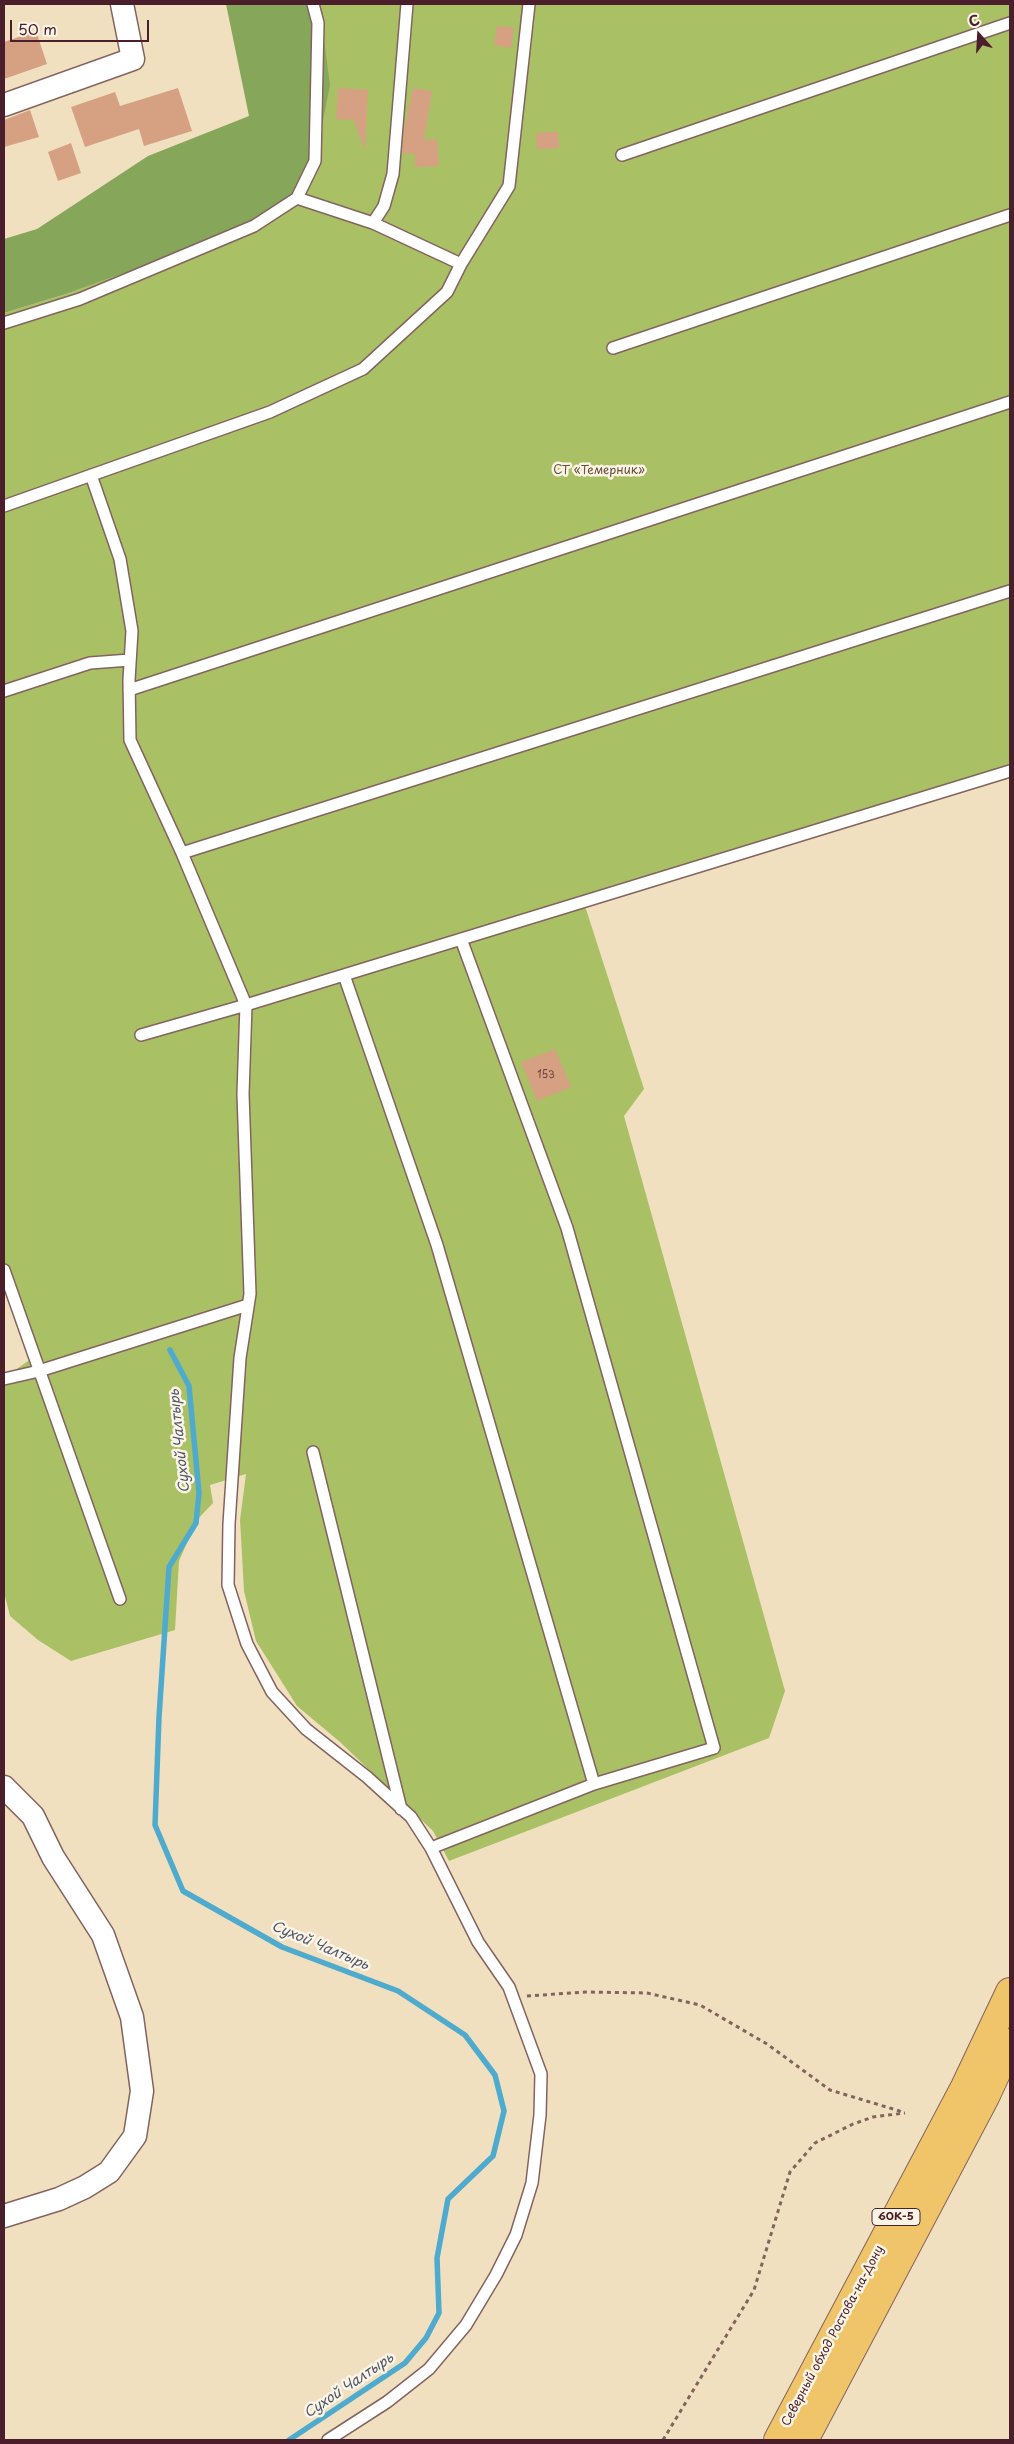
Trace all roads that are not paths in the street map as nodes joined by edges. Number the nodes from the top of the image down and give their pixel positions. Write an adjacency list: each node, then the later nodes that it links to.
1 (122, 4): 6 (street)
2 (313, 4): 8 (lane)
3 (408, 4): 10 (lane)
4 (529, 4): 11 (lane)
5 (1010, 23): 7 (lane)
6 (4, 105)
7 (622, 155)
8 (297, 198): 10 (lane); 12 (lane)
9 (1010, 215): 13 (lane)
10 (373, 223): 11 (lane)
11 (461, 264): 15 (lane)
12 (4, 324)
13 (612, 348)
14 (1010, 402): 19 (lane)
15 (91, 475): 16 (lane); 18 (lane)
16 (4, 506)
17 (1010, 591): 22 (lane)
18 (130, 660): 19 (lane); 20 (lane)
19 (129, 690): 22 (lane)
20 (4, 691)
21 (1010, 771): 23 (lane)
22 (182, 853): 25 (lane)
23 (461, 939): 24 (lane); 33 (lane)
24 (344, 975): 25 (lane); 33 (lane)
25 (246, 1005): 26 (lane); 28 (lane)
26 (141, 1035)
27 (4, 1270): 29 (lane)
28 (248, 1304): 29 (lane); 35 (lane)
29 (39, 1371): 30 (lane); 32 (lane)
30 (4, 1379)
31 (313, 1452): 35 (lane)
32 (120, 1599)
33 (594, 1784): 36 (lane)
34 (4, 1787): 39 (street)
35 (402, 1809): 36 (lane)
36 (431, 1848): 40 (lane)
37 (1010, 1992): 41 (highway, Северный обход Ростова-на-Дону / 60К-5)
38 (1010, 2043): 42 (highway, Северный обход Ростова-на-Дону / 60К-5)
39 (4, 2216)
40 (328, 2440)
41 (778, 2440)
42 (804, 2440)

